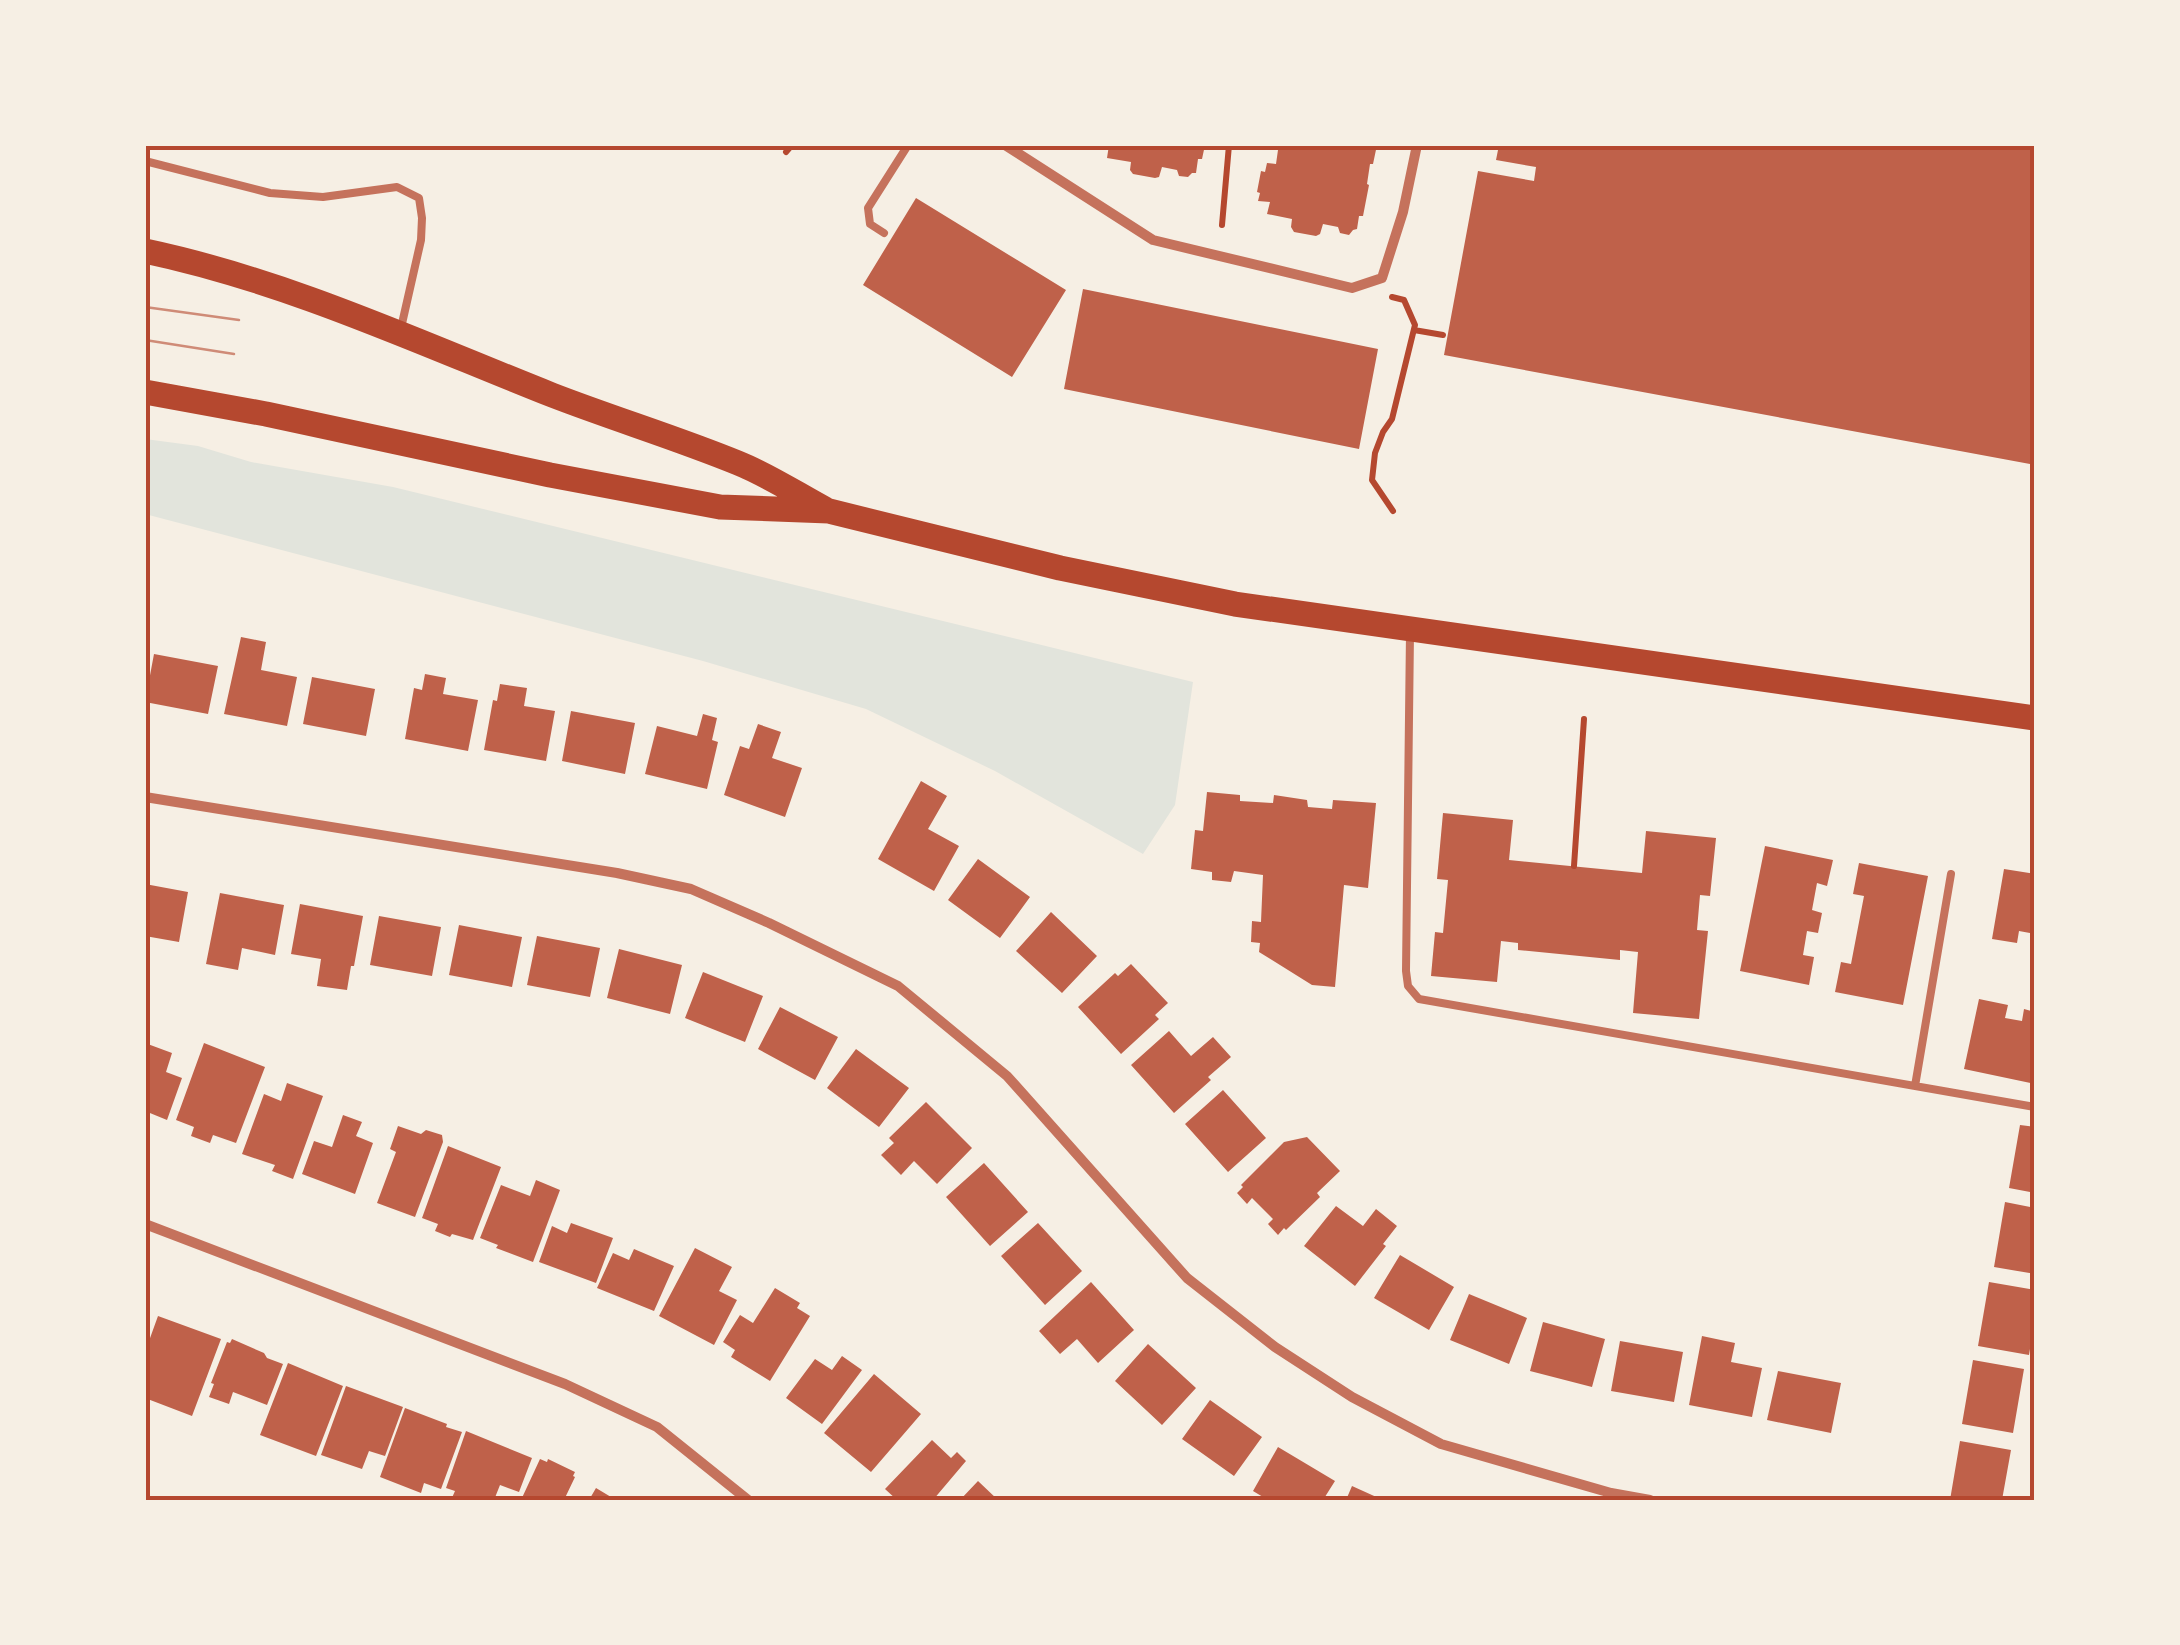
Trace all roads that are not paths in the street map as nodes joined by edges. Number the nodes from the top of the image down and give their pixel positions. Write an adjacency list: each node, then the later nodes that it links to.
1 (908, 145): 6 (lane)
2 (1005, 145): 4 (street)
3 (1417, 145): 4 (street)
4 (1025, 150)
5 (145, 161): 8 (lane)
6 (884, 233)
7 (145, 251): 8 (main road)
8 (400, 332): 10 (main road)
9 (145, 392): 10 (main road)
10 (830, 512): 11 (main road)
11 (1410, 631): 12 (main road); 15 (lane)
12 (2035, 718)
13 (145, 797): 19 (street)
14 (1951, 874): 15 (lane)
15 (1915, 1086): 16 (lane)
16 (2035, 1107)
17 (145, 1224): 18 (street)
18 (748, 1500)
19 (1650, 1500)

